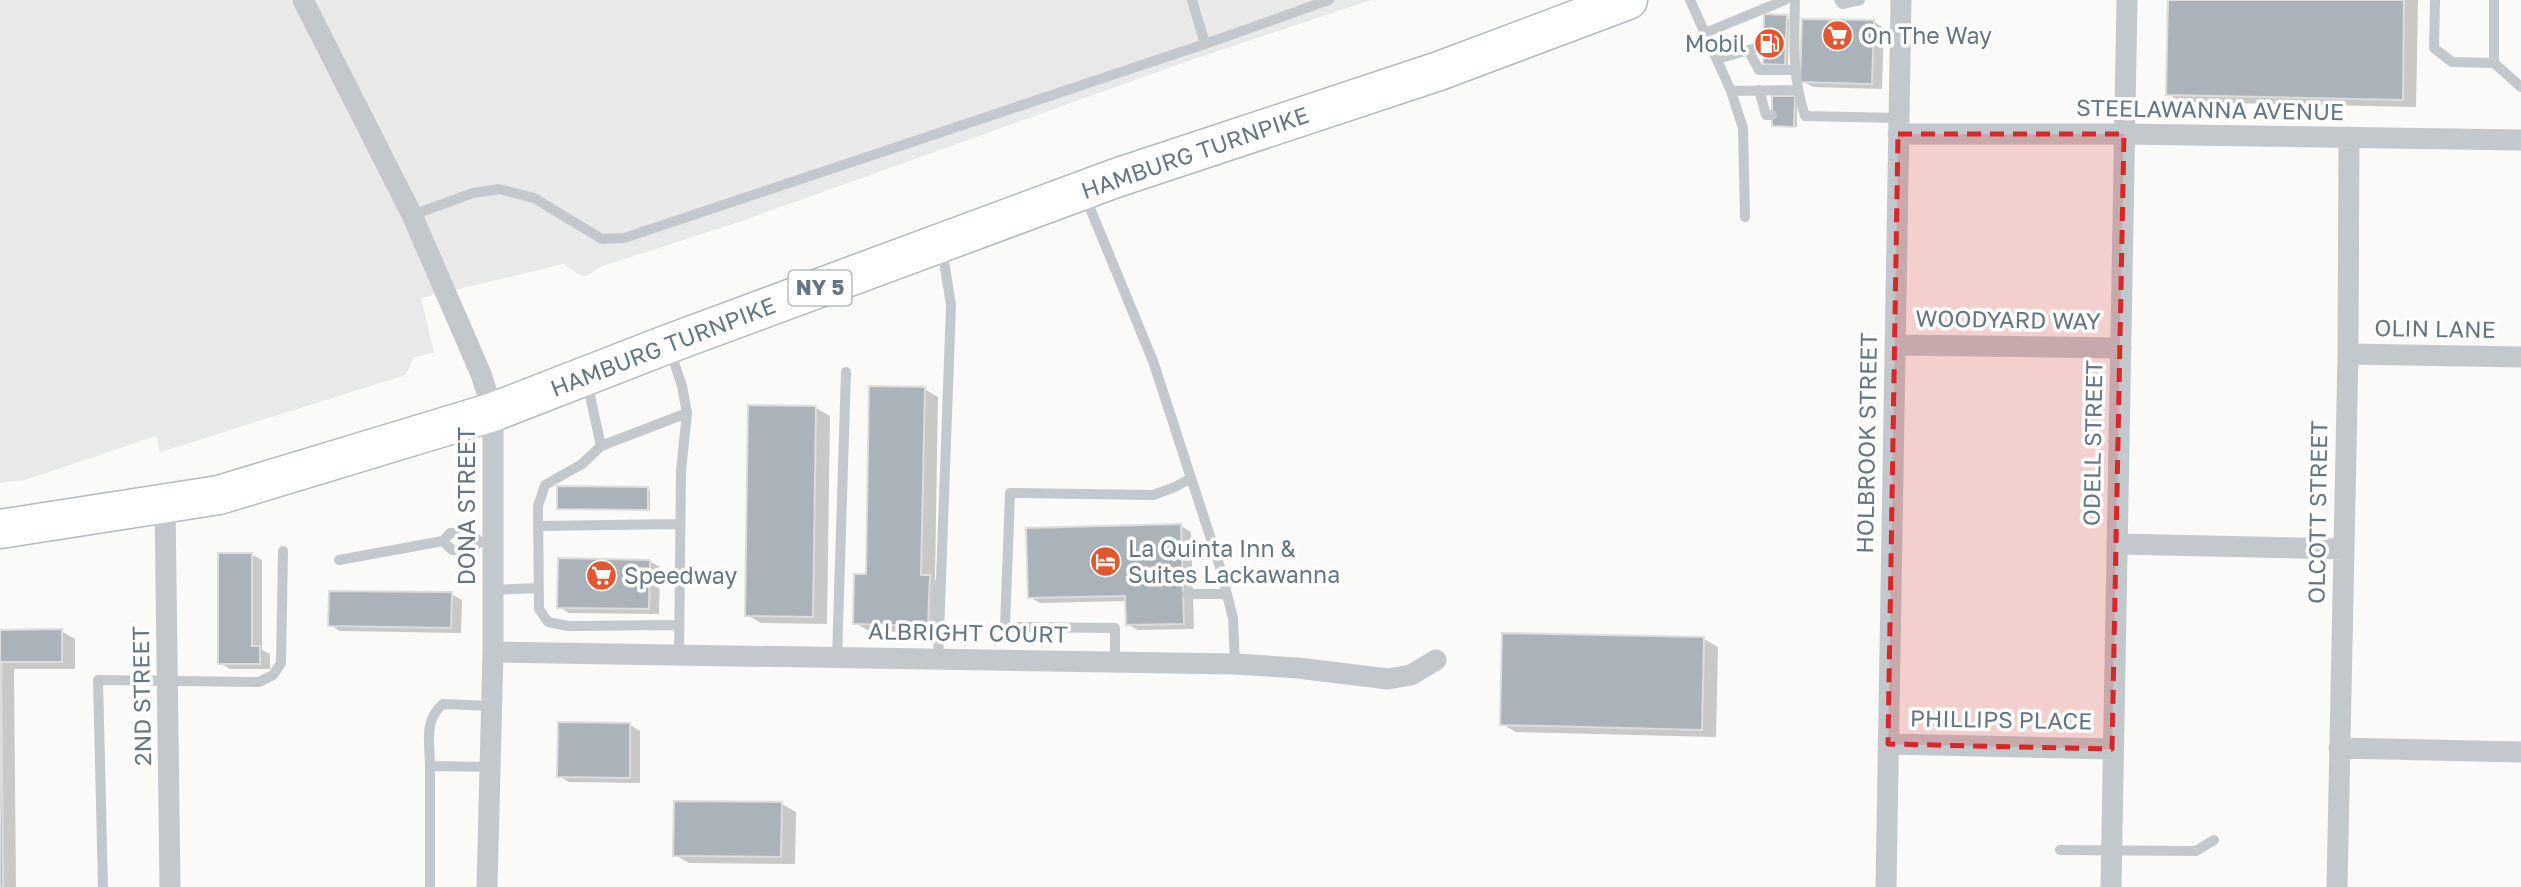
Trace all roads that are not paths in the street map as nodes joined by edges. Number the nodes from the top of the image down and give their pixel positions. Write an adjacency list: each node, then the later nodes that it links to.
1 (303, 0): 31 (street, DONA STREET)
2 (1192, 0): 15 (lane)
3 (1329, 0): 15 (lane)
4 (1628, 0): 30 (highway, HAMBURG TURNPIKE / NY 5)
5 (1690, 0): 14 (lane)
6 (1785, 0): 14 (lane)
7 (1795, 0): 20 (lane)
8 (1839, 0): 9 (lane)
9 (1860, 0)
10 (1901, 0): 26 (street, HOLBROOK STREET)
11 (2127, 0): 27 (street, ODELL STREET)
12 (2435, 0): 19 (lane)
13 (2494, 0): 19 (lane)
14 (1705, 33): 18 (lane)
15 (1205, 44): 31 (lane)
16 (1763, 46): 17 (lane)
17 (1748, 50): 18 (lane); 20 (lane)
18 (1717, 59): 24 (lane)
19 (2494, 63): 21 (lane)
20 (1795, 70): 23 (lane)
21 (2521, 87)
22 (1759, 90): 23 (lane); 24 (lane); 25 (lane)
23 (1797, 90): 26 (lane)
24 (1731, 91): 32 (lane)
25 (1772, 115)
26 (1898, 126): 27 (street, STEELAWANNA AVENUE); 35 (street, HOLBROOK STREET)
27 (2124, 134): 28 (street, STEELAWANNA AVENUE); 36 (street, ODELL STREET)
28 (2349, 138): 29 (street, STEELAWANNA AVENUE); 37 (street, OLCOTT STREET)
29 (2521, 140)
30 (1083, 190): 33 (highway, HAMBURG TURNPIKE / NY 5); 44 (lane)
31 (412, 215): 41 (street, DONA STREET)
32 (1745, 217)
33 (941, 243): 34 (highway, HAMBURG TURNPIKE / NY 5); 64 (lane)
34 (668, 344): 40 (highway, HAMBURG TURNPIKE / NY 5); 42 (lane)
35 (1895, 345): 36 (street, WOODYARD WAY); 69 (street, HOLBROOK STREET)
36 (2121, 348): 51 (street, ODELL STREET)
37 (2348, 354): 38 (street, OLIN LANE); 52 (street, OLCOTT STREET)
38 (2521, 357)
39 (846, 372): 62 (lane)
40 (586, 376): 41 (highway, HAMBURG TURNPIKE / NY 5); 43 (lane)
41 (493, 412): 45 (highway, HAMBURG TURNPIKE / NY 5); 50 (street, DONA STREET)
42 (687, 413): 43 (lane); 46 (lane)
43 (601, 446): 47 (lane)
44 (1191, 478): 58 (lane); 65 (lane)
45 (165, 503): 48 (highway, HAMBURG TURNPIKE / NY 5); 67 (street, 2ND STREET)
46 (680, 524): 47 (lane); 59 (lane)
47 (538, 526): 55 (lane)
48 (0, 529)
49 (443, 541): 50 (lane); 50 (lane); 54 (lane)
50 (486, 542): 56 (street, DONA STREET)
51 (2117, 544): 52 (street); 71 (street, ODELL STREET)
52 (2343, 549): 70 (street, OLCOTT STREET)
53 (283, 551): 67 (lane)
54 (339, 560)
55 (538, 588): 56 (lane); 59 (lane)
56 (493, 590): 60 (street, DONA STREET)
57 (1187, 594): 58 (lane)
58 (1227, 594): 66 (lane)
59 (679, 625): 61 (lane)
60 (493, 652): 61 (street, ALBRIGHT COURT); 68 (street, DONA STREET)
61 (679, 655): 62 (street, ALBRIGHT COURT)
62 (837, 657): 64 (street, ALBRIGHT COURT)
63 (1436, 660): 66 (street, ALBRIGHT COURT)
64 (939, 661): 65 (street, ALBRIGHT COURT)
65 (1115, 662): 66 (street, ALBRIGHT COURT)
66 (1236, 664)
67 (168, 680): 78 (lane); 79 (street, 2ND STREET)
68 (491, 706): 73 (lane); 74 (street, DONA STREET)
69 (1888, 744): 71 (street, PHILLIPS PLACE); 82 (street, HOLBROOK STREET)
70 (2339, 748): 72 (street); 84 (street, OLCOTT STREET)
71 (2112, 749): 77 (street, ODELL STREET)
72 (2521, 752)
73 (430, 766): 74 (lane); 80 (lane)
74 (490, 767): 81 (street, DONA STREET)
75 (2214, 840): 77 (lane)
76 (2060, 850): 77 (lane)
77 (2111, 851): 83 (street, ODELL STREET)
78 (103, 887)
79 (170, 887)
80 (430, 887)
81 (487, 887)
82 (1886, 887)
83 (2110, 887)
84 (2337, 887)

